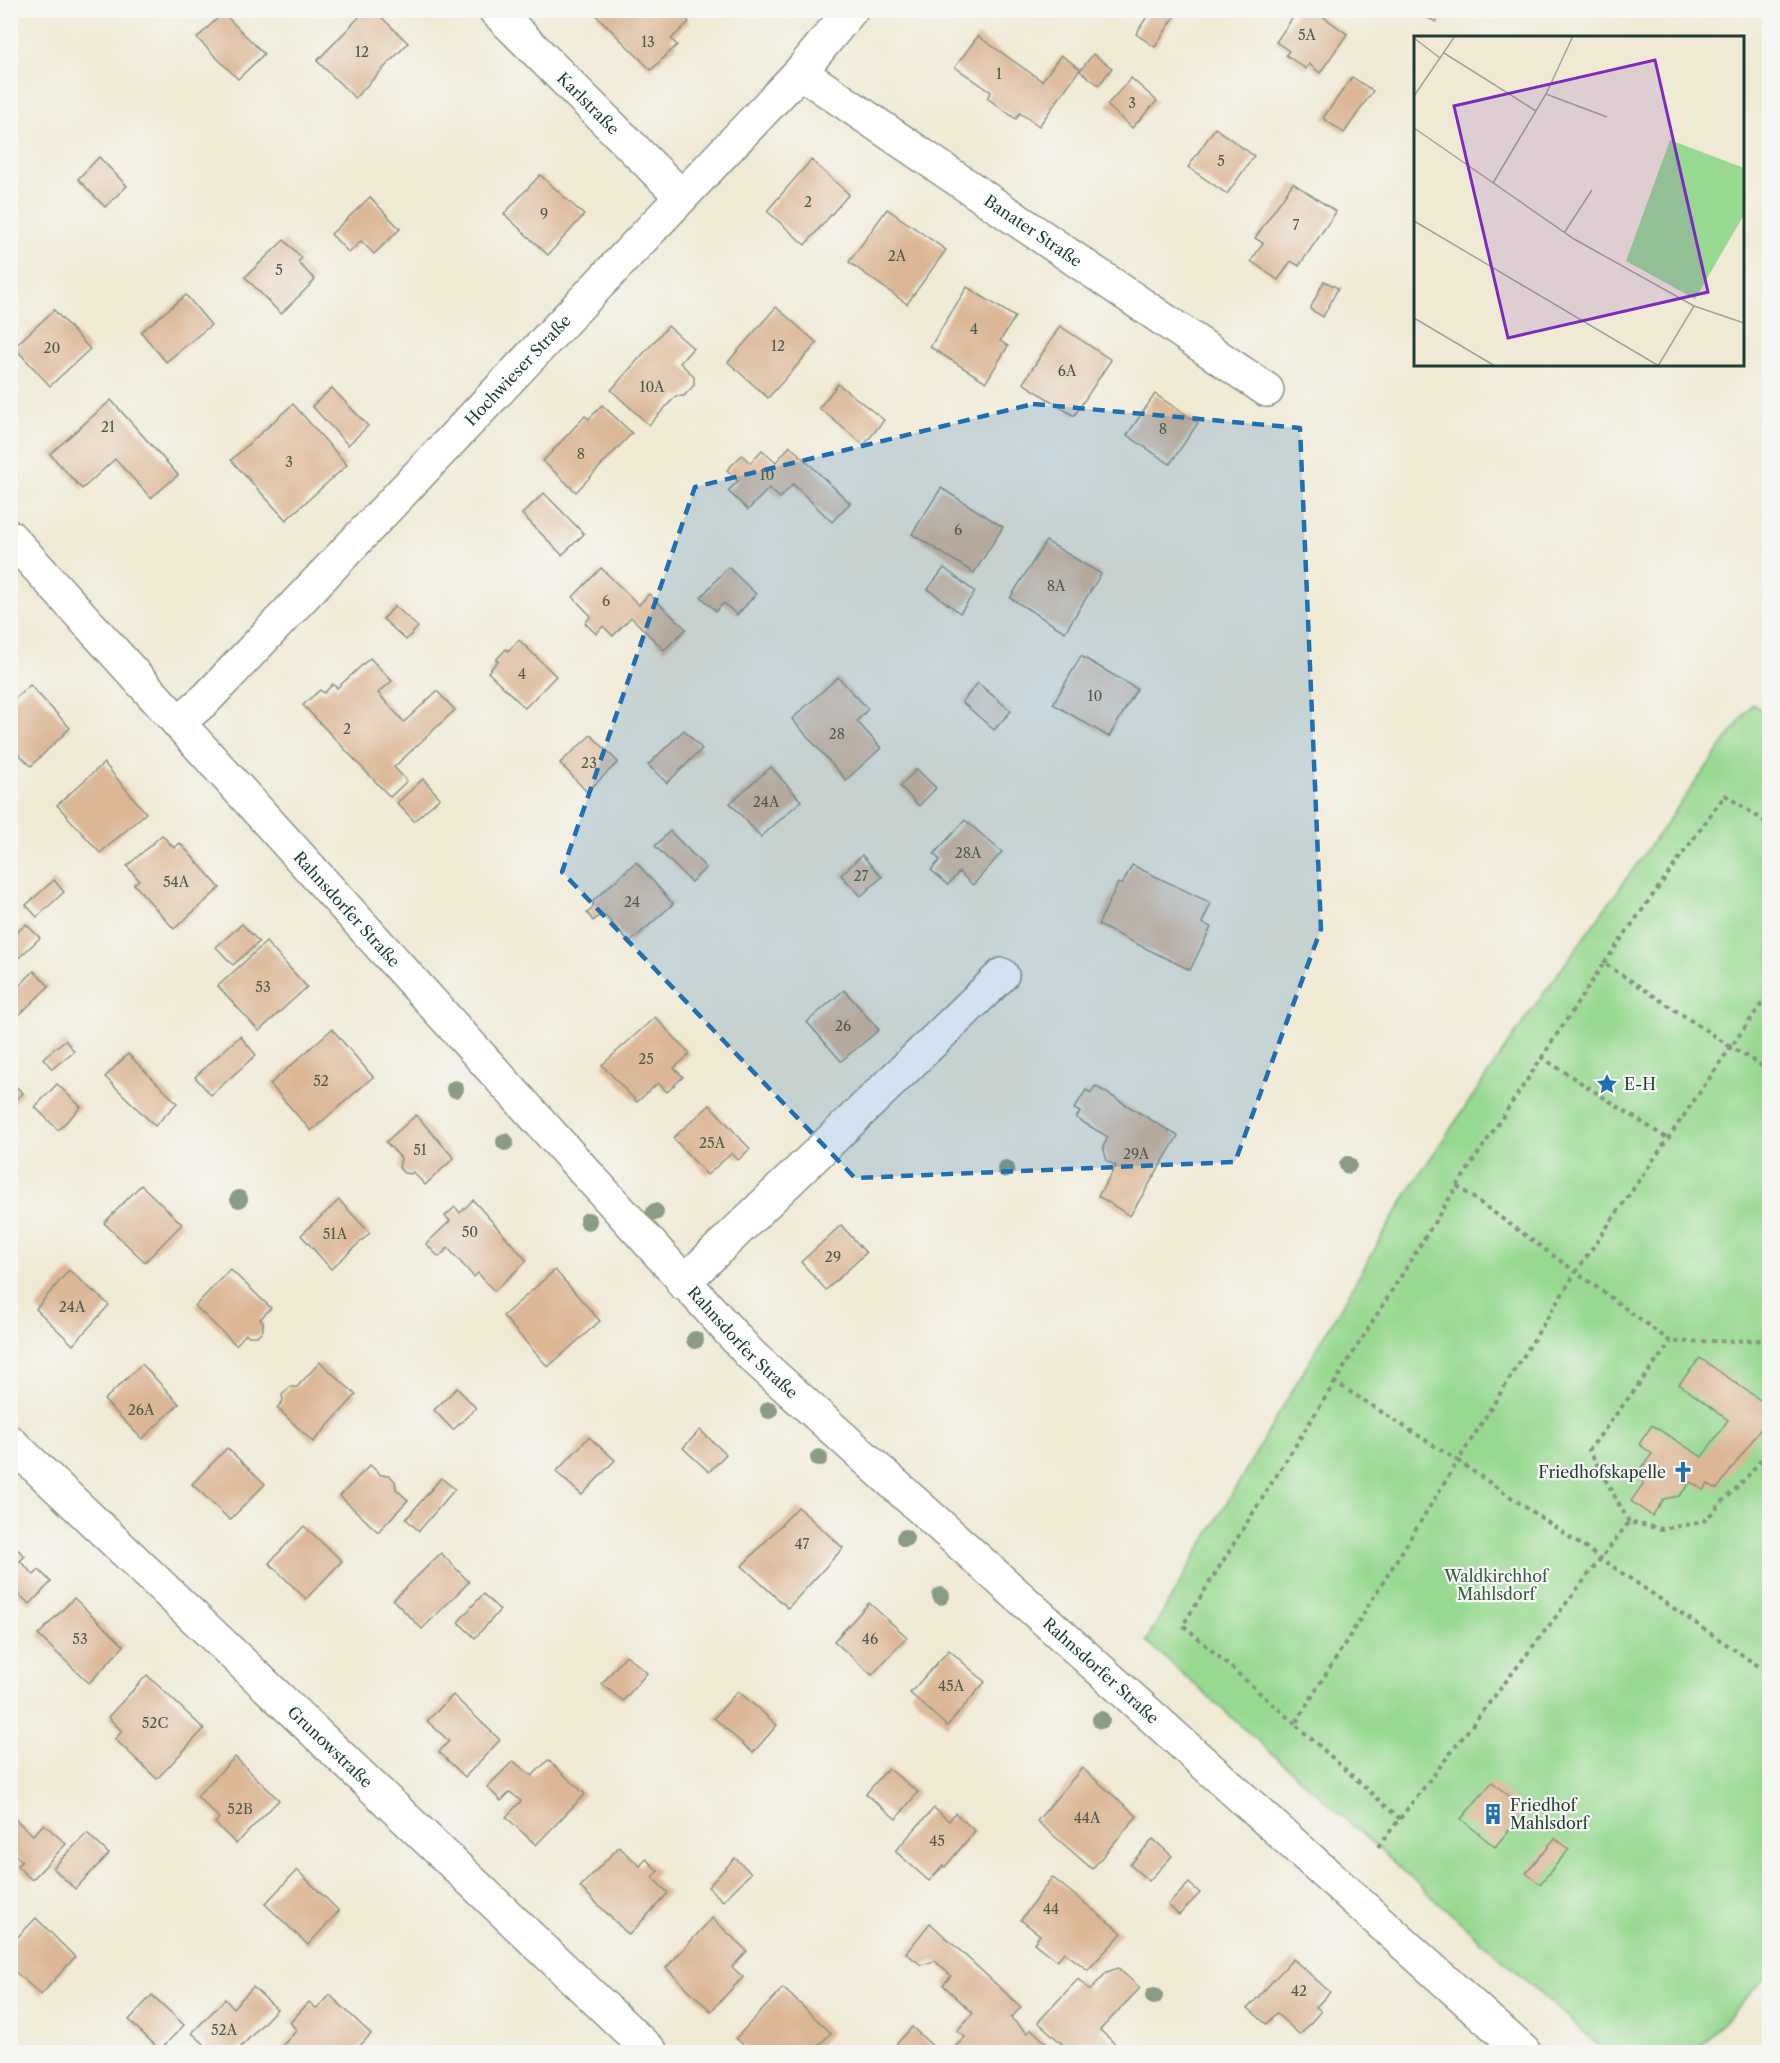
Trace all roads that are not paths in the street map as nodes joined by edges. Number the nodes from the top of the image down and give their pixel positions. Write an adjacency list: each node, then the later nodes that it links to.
1 (495, 10): 4 (street, Karlstraße)
2 (851, 10): 3 (street, Hochwieser Straße)
3 (800, 72): 4 (street, Hochwieser Straße); 5 (street, Banater Straße)
4 (681, 196): 7 (street, Hochwieser Straße)
5 (1267, 390)
6 (10, 537): 7 (street, Rahnsdorfer Straße)
7 (178, 723): 9 (street, Rahnsdorfer Straße)
8 (1002, 975): 9 (street, Rahnsdorfer Straße)
9 (683, 1283): 12 (street, Rahnsdorfer Straße)
10 (10, 1442): 11 (street, Grunowstraße)
11 (651, 2052)
12 (1524, 2052)

